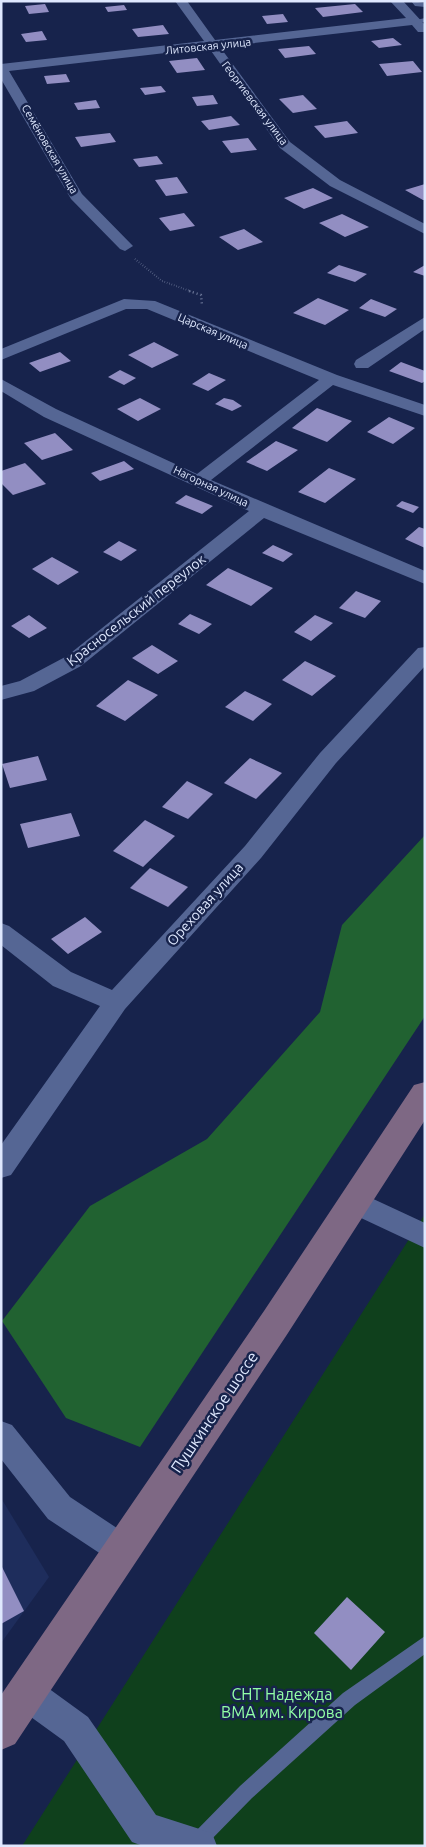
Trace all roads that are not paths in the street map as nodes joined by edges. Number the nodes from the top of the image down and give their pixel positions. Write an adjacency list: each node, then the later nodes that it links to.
1 (181, 1): 7 (street, Георгиевская улица)
2 (396, 1): 5 (street)
3 (414, 1): 4 (lane)
4 (425, 6)
5 (420, 21): 6 (street); 7 (street, Литовская улица)
6 (425, 32)
7 (213, 46): 8 (street, Литовская улица); 9 (street, Георгиевская улица)
8 (1, 68): 10 (street, Семёновская улица)
9 (425, 230)
10 (125, 246)
11 (425, 322): 13 (street)
12 (1, 355): 14 (street, Царская улица)
13 (362, 364)
14 (331, 379): 16 (street, Царская улица); 17 (street)
15 (1, 384): 17 (street, Нагорная улица)
16 (425, 412)
17 (200, 480): 18 (street, Нагорная улица)
18 (262, 510): 19 (street, Нагорная улица); 21 (street, Красносельский переулок)
19 (425, 578)
20 (425, 653): 23 (street, Ореховая улица)
21 (1, 693)
22 (1, 932): 23 (street)
23 (116, 1002): 25 (street, Ореховая улица)
24 (425, 1094): 26 (main road, Пушкинское шоссе)
25 (1, 1167)
26 (354, 1202): 27 (street); 29 (main road, Пушкинское шоссе)
27 (425, 1236)
28 (1, 1435): 29 (street)
29 (121, 1549): 31 (main road, Пушкинское шоссе)
30 (425, 1644): 33 (lane)
31 (25, 1692): 32 (main road, Пушкинское шоссе); 33 (street)
32 (1, 1730)
33 (196, 1845)

